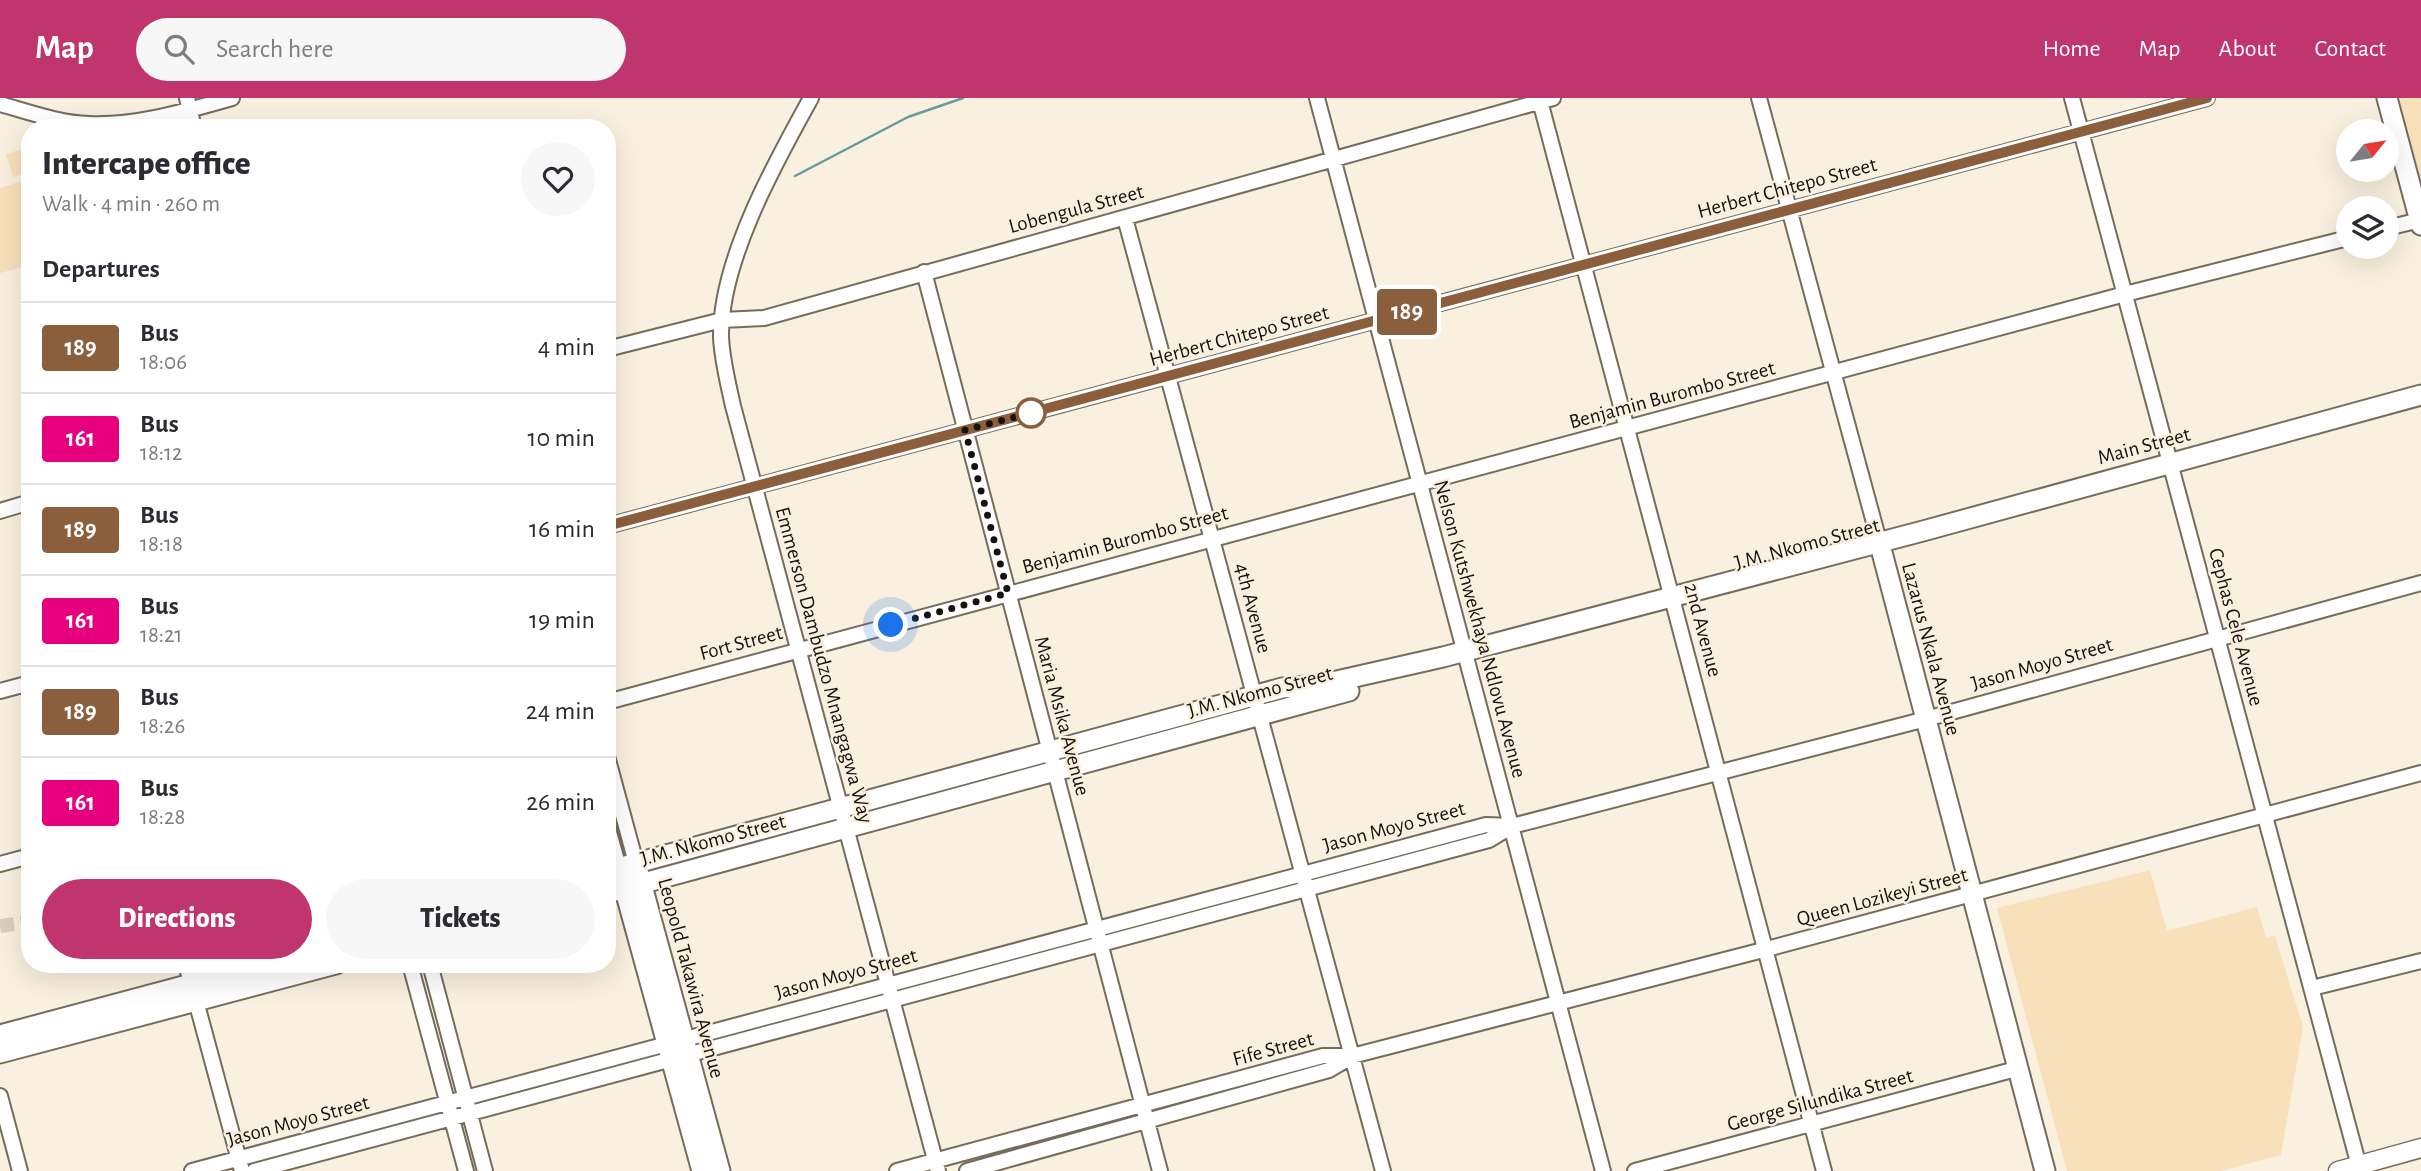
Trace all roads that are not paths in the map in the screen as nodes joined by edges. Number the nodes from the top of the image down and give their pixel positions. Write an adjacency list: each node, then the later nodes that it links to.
1 (232, 98): 10 (street)
2 (811, 98): 23 (street, Emmerson Dambudzo Mnangagwa Way)
3 (1317, 98): 14 (street, Nelson Kutshwekhaya Ndlovu Avenue)
4 (1759, 98): 15 (street, Lazarus Nkala Avenue)
5 (2072, 98): 13 (street, Cephas Cele Avenue)
6 (2207, 98): 13 (street, Herbert Chitepo Street)
7 (2386, 98): 17 (highway)
8 (1546, 100): 14 (street, Lobengula Street); 20 (street, 2nd Avenue)
9 (0, 104): 11 (street)
10 (188, 104): 12 (street)
11 (55, 119)
12 (134, 119)
13 (2081, 131): 15 (street, Herbert Chitepo Street); 22 (street, Cephas Cele Avenue)
14 (1333, 159): 16 (street, Lobengula Street); 24 (street, Nelson Kutshwekhaya Ndlovu Avenue)
15 (1789, 209): 20 (street, Herbert Chitepo Street); 26 (street, Lazarus Nkala Avenue)
16 (1125, 218): 21 (street, Lobengula Street); 27 (street, 4th Avenue)
17 (2420, 223): 18 (street)
18 (2399, 227)
19 (2336, 241): 22 (street, Benjamin Burombo Street)
20 (1584, 264): 24 (street, Herbert Chitepo Street); 29 (street, 2nd Avenue)
21 (924, 272): 23 (street, Lobengula Street); 30 (street, Maria Msika Avenue)
22 (2125, 294): 26 (street, Benjamin Burombo Street); 31 (street, Cephas Cele Avenue)
23 (722, 320): 25 (street, Lobengula Street); 33 (street, Emmerson Dambudzo Mnangagwa Way)
24 (1375, 321): 27 (street, Herbert Chitepo Street); 32 (street, Nelson Kutshwekhaya Ndlovu Avenue)
25 (616, 347)
26 (1834, 373): 29 (street, Benjamin Burombo Street); 38 (street, Lazarus Nkala Avenue)
27 (1169, 376): 30 (street, Herbert Chitepo Street); 37 (street, 4th Avenue)
28 (2421, 396): 31 (highway, Main Street)
29 (1628, 429): 32 (street, Benjamin Burombo Street); 41 (street, 2nd Avenue)
30 (965, 430): 33 (street, Herbert Chitepo Street); 40 (street, Maria Msika Avenue)
31 (2171, 462): 38 (highway, Main Street); 42 (street, Cephas Cele Avenue)
32 (1418, 485): 37 (street, Benjamin Burombo Street); 44 (street, Nelson Kutshwekhaya Ndlovu Avenue)
33 (754, 487): 36 (street, Herbert Chitepo Street); 43 (street, Emmerson Dambudzo Mnangagwa Way)
34 (21, 505): 35 (street)
35 (0, 511)
36 (616, 524)
37 (1213, 539): 40 (street, Benjamin Burombo Street); 48 (street, 4th Avenue)
38 (1880, 545): 41 (highway, J.M. Nkomo Street); 49 (highway, Lazarus Nkala Avenue)
39 (2421, 583): 42 (street, Jason Moyo Street)
40 (1008, 593): 43 (street, Fort Street); 50 (street, Maria Msika Avenue)
41 (1674, 600): 44 (highway, J.M. Nkomo Street); 52 (street, 2nd Avenue)
42 (2216, 637): 49 (street, Jason Moyo Street); 55 (street, Cephas Cele Avenue)
43 (798, 650): 47 (street, Fort Street); 54 (street, Emmerson Dambudzo Mnangagwa Way)
44 (1465, 655): 48 (highway, J.M. Nkomo Street); 56 (street, Nelson Kutshwekhaya Ndlovu Avenue)
45 (21, 685): 46 (street)
46 (0, 691)
47 (616, 700)
48 (1258, 705): 50 (highway, J.M. Nkomo Street); 51 (highway, J.M. Nkomo Street); 62 (street, 4th Avenue)
49 (1926, 719): 52 (street, Jason Moyo Street); 65 (highway, Lazarus Nkala Avenue)
50 (1049, 751): 51 (street, Maria Msika Avenue); 54 (highway, J.M. Nkomo Street)
51 (1054, 771): 58 (highway, J.M. Nkomo Street); 66 (street, Maria Msika Avenue)
52 (1719, 772): 56 (street, Jason Moyo Street); 68 (street, 2nd Avenue)
53 (2421, 773): 55 (street, Queen Lozikeyi Street)
54 (840, 808): 58 (street, Emmerson Dambudzo Mnangagwa Way); 61 (highway, J.M. Nkomo Street)
55 (2265, 814): 65 (street, Queen Lozikeyi Street); 76 (street, Cephas Cele Avenue)
56 (1512, 826): 62 (street, Jason Moyo Street); 64 (street, Jason Moyo Street); 79 (street, Nelson Kutshwekhaya Ndlovu Avenue)
57 (616, 827): 61 (street, Leopold Takawira Avenue)
58 (846, 830): 63 (highway, J.M. Nkomo Street); 75 (street, Emmerson Dambudzo Mnangagwa Way)
59 (21, 858): 60 (street)
60 (0, 864)
61 (621, 867): 63 (highway, Leopold Takawira Avenue)
62 (1303, 873): 64 (street, 4th Avenue); 66 (street, Jason Moyo Street)
63 (625, 888): 81 (highway, Leopold Takawira Avenue)
64 (1307, 889): 67 (street, Jason Moyo Street); 83 (street, 4th Avenue)
65 (1972, 894): 68 (street, Queen Lozikeyi Street); 84 (highway, Lazarus Nkala Avenue)
66 (1096, 929): 67 (street, Maria Msika Avenue); 75 (street, Jason Moyo Street)
67 (1100, 944): 78 (street, Jason Moyo Street); 88 (street, Maria Msika Avenue)
68 (1767, 949): 79 (street, Queen Lozikeyi Street); 92 (street, 2nd Avenue)
69 (2421, 961): 76 (street)
70 (188, 973): 77 (street)
71 (244, 973): 77 (highway)
72 (292, 973): 77 (highway)
73 (412, 973): 87 (street)
74 (432, 973): 86 (street)
75 (887, 985): 78 (street, Emmerson Dambudzo Mnangagwa Way); 81 (street, Jason Moyo Street)
76 (2312, 988): 97 (street, Cephas Cele Avenue)
77 (194, 993): 80 (highway); 82 (highway); 94 (street)
78 (892, 1000): 81 (street, Jason Moyo Street); 96 (street, Emmerson Dambudzo Mnangagwa Way)
79 (1559, 1003): 83 (street, Queen Lozikeyi Street); 109 (street, Nelson Kutshwekhaya Ndlovu Avenue)
80 (0, 1035)
81 (678, 1049): 86 (street, Jason Moyo Street); 89 (street, Jason Moyo Street); 103 (highway, Leopold Takawira Avenue); 104 (highway, Leopold Takawira Avenue)
82 (0, 1053)
83 (1352, 1056): 88 (street, Fife Street); 91 (street, Fife Street); 108 (street, 4th Avenue)
84 (2016, 1069): 92 (street, George Silundika Street); 112 (highway, Lazarus Nkala Avenue)
85 (0, 1096): 98 (street)
86 (466, 1098): 87 (street, Jason Moyo Street); 89 (street)
87 (447, 1102): 90 (street); 94 (street, Jason Moyo Street)
88 (1143, 1105): 91 (street, Maria Msika Avenue); 96 (street, Fife Street)
89 (470, 1113): 90 (street, Jason Moyo Street); 102 (street)
90 (451, 1118): 100 (street, Jason Moyo Street); 101 (street)
91 (1147, 1122): 106 (street, Fife Street); 107 (street, Maria Msika Avenue)
92 (1812, 1124): 110 (street, George Silundika Street); 111 (street, 2nd Avenue)
93 (2421, 1148): 95 (main road)
94 (240, 1165): 99 (street, Jason Moyo Street)
95 (2386, 1165): 97 (main road)
96 (936, 1166): 105 (street, Fife Street)
97 (2359, 1166): 113 (main road)
98 (20, 1171)
99 (192, 1171)
100 (254, 1171)
101 (466, 1171)
102 (485, 1171)
103 (702, 1171)
104 (720, 1171)
105 (897, 1171)
106 (967, 1171)
107 (1160, 1171)
108 (1382, 1171)
109 (1602, 1171)
110 (1634, 1171)
111 (1824, 1171)
112 (2045, 1171)
113 (2338, 1171)

